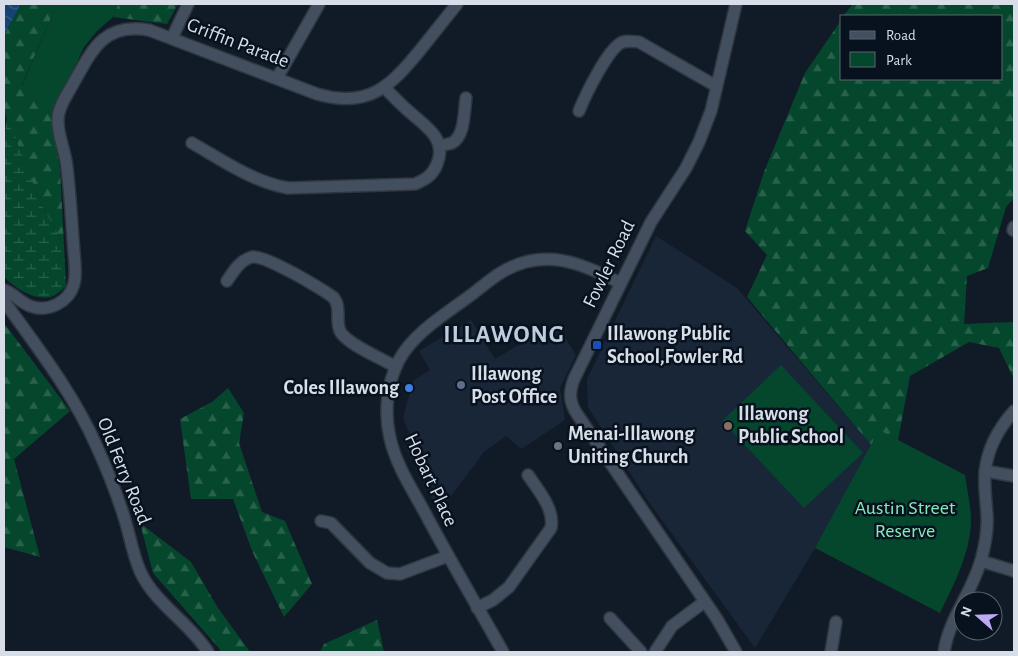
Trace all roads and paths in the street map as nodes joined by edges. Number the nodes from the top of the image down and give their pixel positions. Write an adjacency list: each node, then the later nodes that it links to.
1 (188, 4): 5 (street)
2 (319, 4): 6 (street)
3 (458, 4): 8 (street, Griffin Parade)
4 (736, 4): 7 (street, Fowler Road)
5 (172, 38): 6 (street, Griffin Parade); 15 (street, Griffin Parade)
6 (277, 78): 8 (street, Griffin Parade)
7 (716, 86): 10 (street); 14 (street, Fowler Road)
8 (384, 87): 12 (street)
9 (466, 98): 12 (street)
10 (579, 111)
11 (192, 143): 12 (street)
12 (440, 146)
13 (227, 282): 17 (street)
14 (620, 283): 17 (street, Hobart Place); 26 (street, Fowler Road)
15 (4, 290)
16 (4, 301): 30 (street, Old Ferry Road)
17 (396, 367): 23 (street, Hobart Place)
18 (1014, 411): 19 (street)
19 (985, 471): 21 (street); 24 (street)
20 (528, 475): 27 (street)
21 (1014, 476)
22 (321, 521): 23 (street)
23 (448, 556): 27 (street, Hobart Place)
24 (981, 561): 25 (street); 36 (street)
25 (1014, 571)
26 (704, 602): 33 (street); 34 (street, Fowler Road)
27 (477, 608): 31 (street, Hobart Place)
28 (610, 618): 32 (street)
29 (836, 622): 35 (street)
30 (208, 652)
31 (503, 652)
32 (641, 652)
33 (655, 652)
34 (736, 652)
35 (831, 652)
36 (944, 652)

